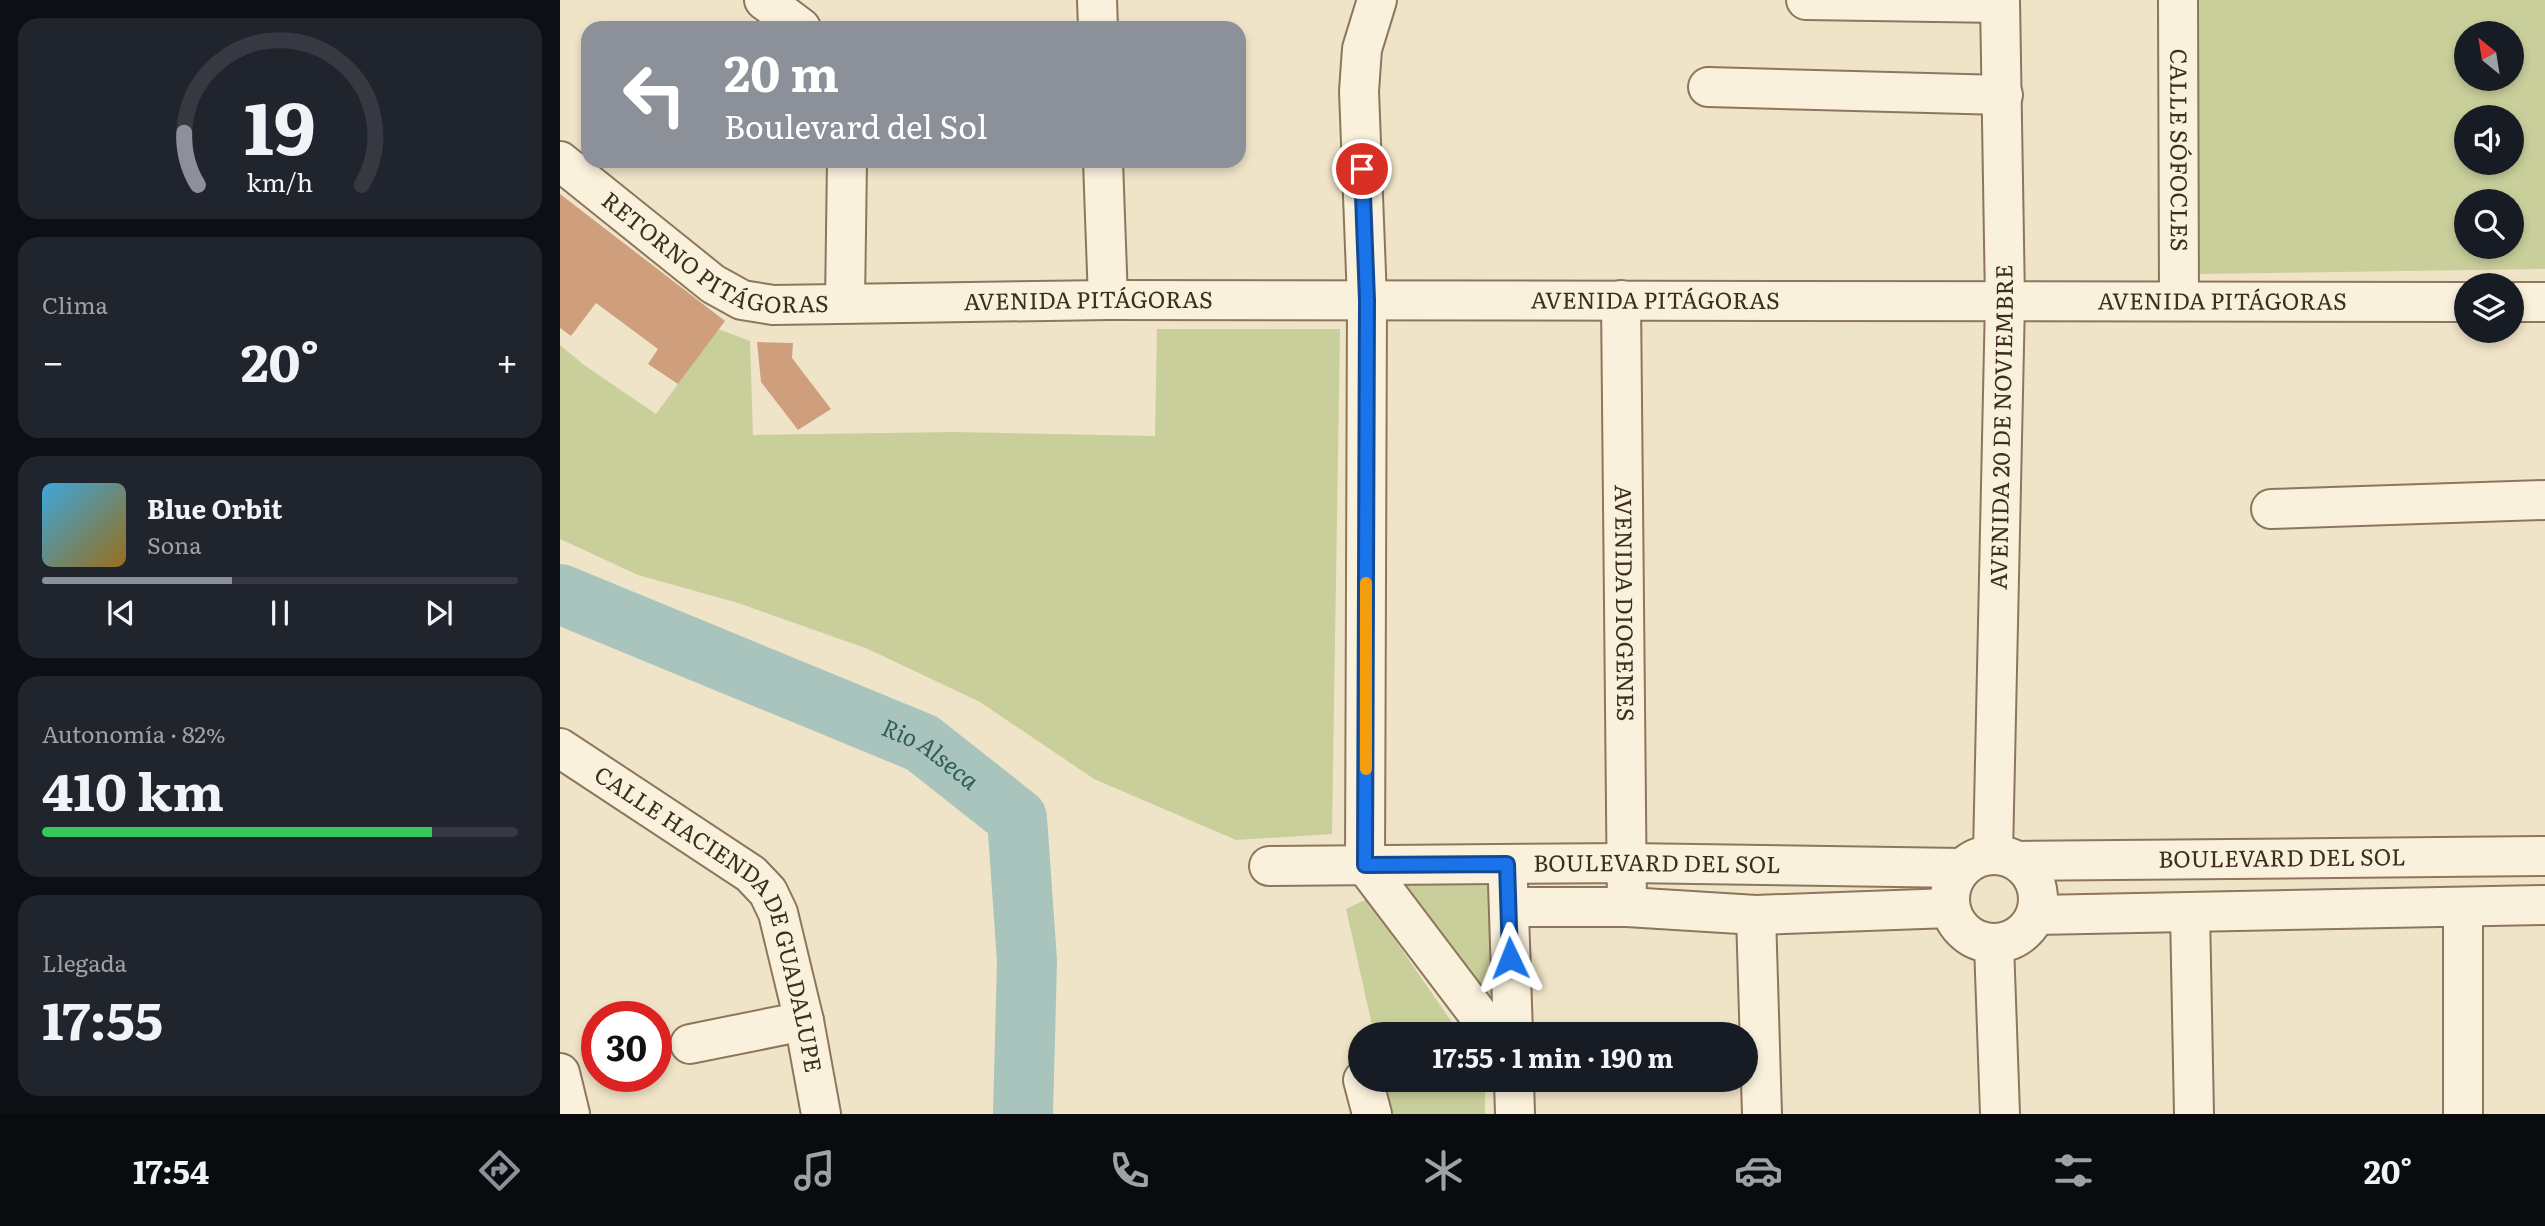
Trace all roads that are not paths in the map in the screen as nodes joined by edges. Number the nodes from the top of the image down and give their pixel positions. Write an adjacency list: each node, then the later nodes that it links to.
1 (764, 0): 7 (street)
2 (1097, 0): 8 (street)
3 (1377, 0): 15 (street)
4 (1806, 0): 6 (street)
5 (2178, 0): 18 (street, CALLE SÓFOCLES)
6 (2000, 2): 10 (street, AVENIDA 20 DE NOVIEMBRE)
7 (792, 21)
8 (1098, 21)
9 (1707, 87): 10 (street)
10 (2003, 95): 17 (street, AVENIDA 20 DE NOVIEMBRE)
11 (560, 161): 22 (street, RETORNO PITÁGORAS)
12 (847, 168): 22 (street)
13 (1103, 168): 14 (street)
14 (1108, 300): 15 (street, AVENIDA PITÁGORAS); 22 (street, AVENIDA PITÁGORAS)
15 (1367, 300): 16 (street, AVENIDA PITÁGORAS); 31 (street)
16 (1621, 300): 17 (street, AVENIDA PITÁGORAS); 29 (street, AVENIDA DIOGENES)
17 (2005, 301): 18 (street, AVENIDA PITÁGORAS); 28 (street, AVENIDA 20 DE NOVIEMBRE)
18 (2179, 301): 19 (street, AVENIDA PITÁGORAS)
19 (2454, 302)
20 (2524, 302): 21 (street)
21 (2545, 302)
22 (845, 303)
23 (2545, 500): 24 (street)
24 (2272, 509)
25 (560, 748): 43 (street, CALLE HACIENDA DE GUADALUPE)
26 (2545, 856): 27 (street, BOULEVARD DEL SOL)
27 (2298, 858): 28 (street, BOULEVARD DEL SOL); 38 (street)
28 (1991, 861): 29 (street, BOULEVARD DEL SOL); 37 (street); 41 (street)
29 (1628, 863): 30 (street, BOULEVARD DEL SOL); 34 (street, AVENIDA DIOGENES)
30 (1507, 864): 31 (street, BOULEVARD DEL SOL); 36 (street)
31 (1365, 865): 32 (street, BOULEVARD DEL SOL); 44 (street)
32 (1269, 866)
33 (2545, 905): 35 (street)
34 (1627, 906): 36 (street, BOULEVARD DEL SOL); 40 (street, BOULEVARD DEL SOL)
35 (2463, 906): 38 (street); 57 (street)
36 (1509, 907): 45 (street)
37 (1950, 908): 40 (street, BOULEVARD DEL SOL); 42 (street)
38 (2300, 910): 39 (street)
39 (2190, 912): 41 (street); 56 (street)
40 (1756, 915): 54 (street)
41 (2036, 915): 42 (street)
42 (1994, 944): 55 (street)
43 (804, 1021): 46 (street); 51 (street, CALLE HACIENDA DE GUADALUPE)
44 (1484, 1022)
45 (1513, 1022)
46 (690, 1044)
47 (560, 1073): 50 (street)
48 (1366, 1092): 52 (street)
49 (1514, 1092): 53 (street)
50 (570, 1114)
51 (821, 1114)
52 (1372, 1114)
53 (1515, 1114)
54 (1762, 1114)
55 (2000, 1114)
56 (2194, 1114)
57 (2463, 1114)

